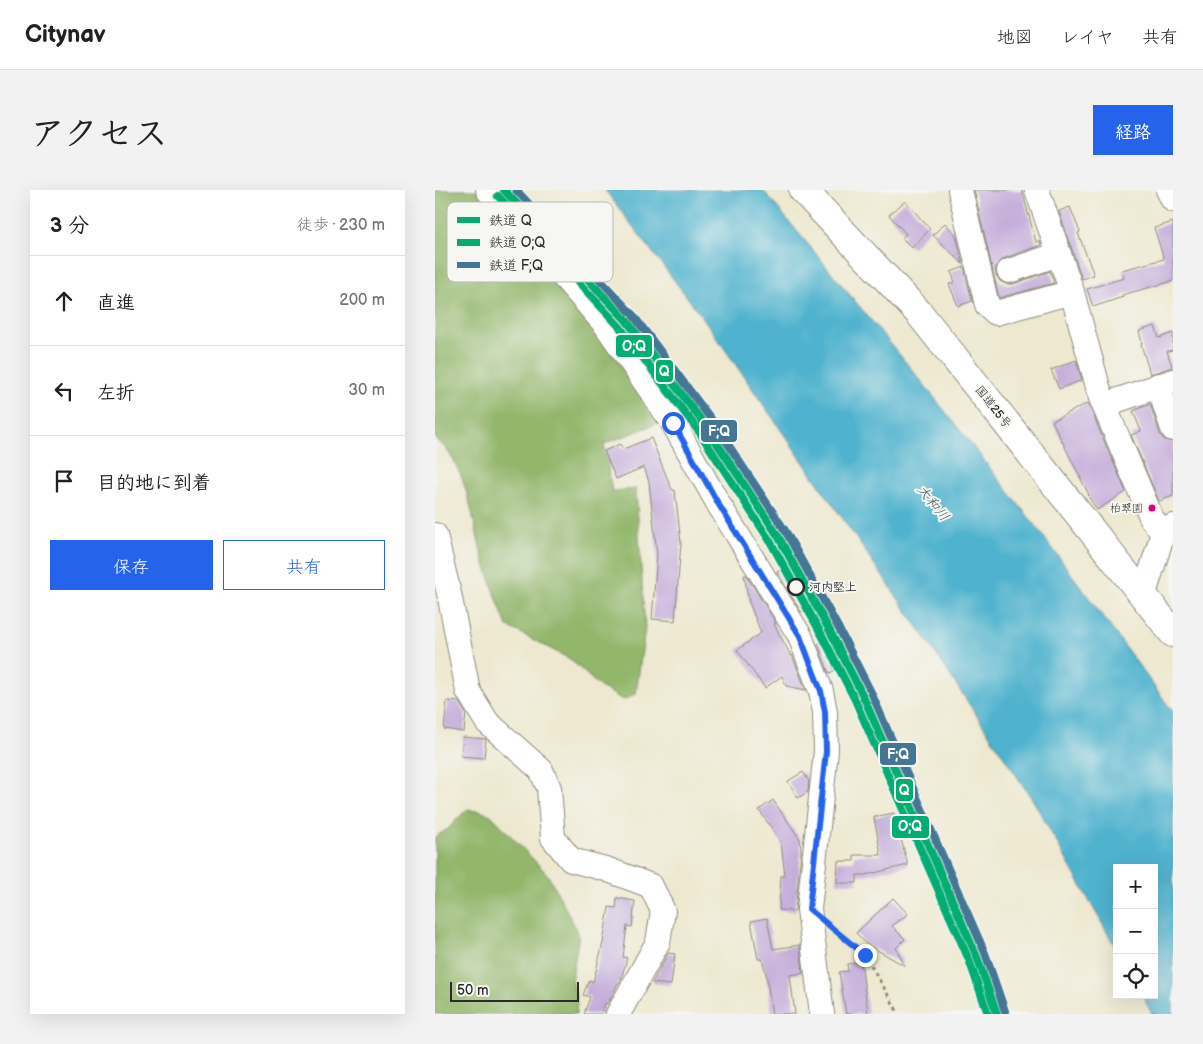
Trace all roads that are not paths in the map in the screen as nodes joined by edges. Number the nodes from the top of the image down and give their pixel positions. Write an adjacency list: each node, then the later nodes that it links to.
1 (488, 190): 7 (street)
2 (803, 190): 17 (highway, 国道25号)
3 (960, 190): 11 (street)
4 (1037, 190): 8 (street)
5 (1168, 190): 6 (street)
6 (1173, 200)
7 (498, 202)
8 (1059, 254): 9 (street); 11 (street)
9 (1009, 270)
10 (568, 282): 20 (street)
11 (1072, 292): 13 (street)
12 (1165, 383): 13 (street); 14 (street)
13 (1104, 405): 15 (street)
14 (1173, 428)
15 (1168, 529): 17 (street)
16 (435, 535): 19 (street)
17 (1143, 597): 18 (highway, 国道25号)
18 (1173, 634)
19 (618, 1014)
20 (822, 1014)

